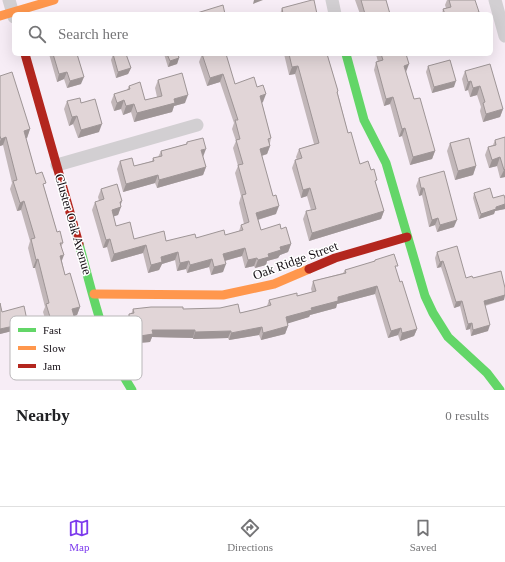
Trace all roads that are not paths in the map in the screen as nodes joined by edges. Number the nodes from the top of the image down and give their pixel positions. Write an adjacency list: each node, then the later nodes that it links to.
1 (54, 0): 4 (street)
2 (332, 0): 5 (street)
3 (495, 0): 6 (street)
4 (9, 11)
5 (335, 12)
6 (505, 36)
7 (26, 56): 10 (street, Cluster Oak Avenue)
8 (347, 56): 11 (street)
9 (197, 125): 10 (street)
10 (57, 166): 12 (street, Cluster Oak Avenue)
11 (407, 237): 12 (street, Oak Ridge Street); 16 (street)
12 (94, 294): 13 (street, Cluster Oak Avenue)
13 (101, 316)
14 (125, 380): 15 (street, Cluster Oak Avenue)
15 (132, 390)
16 (500, 390)

